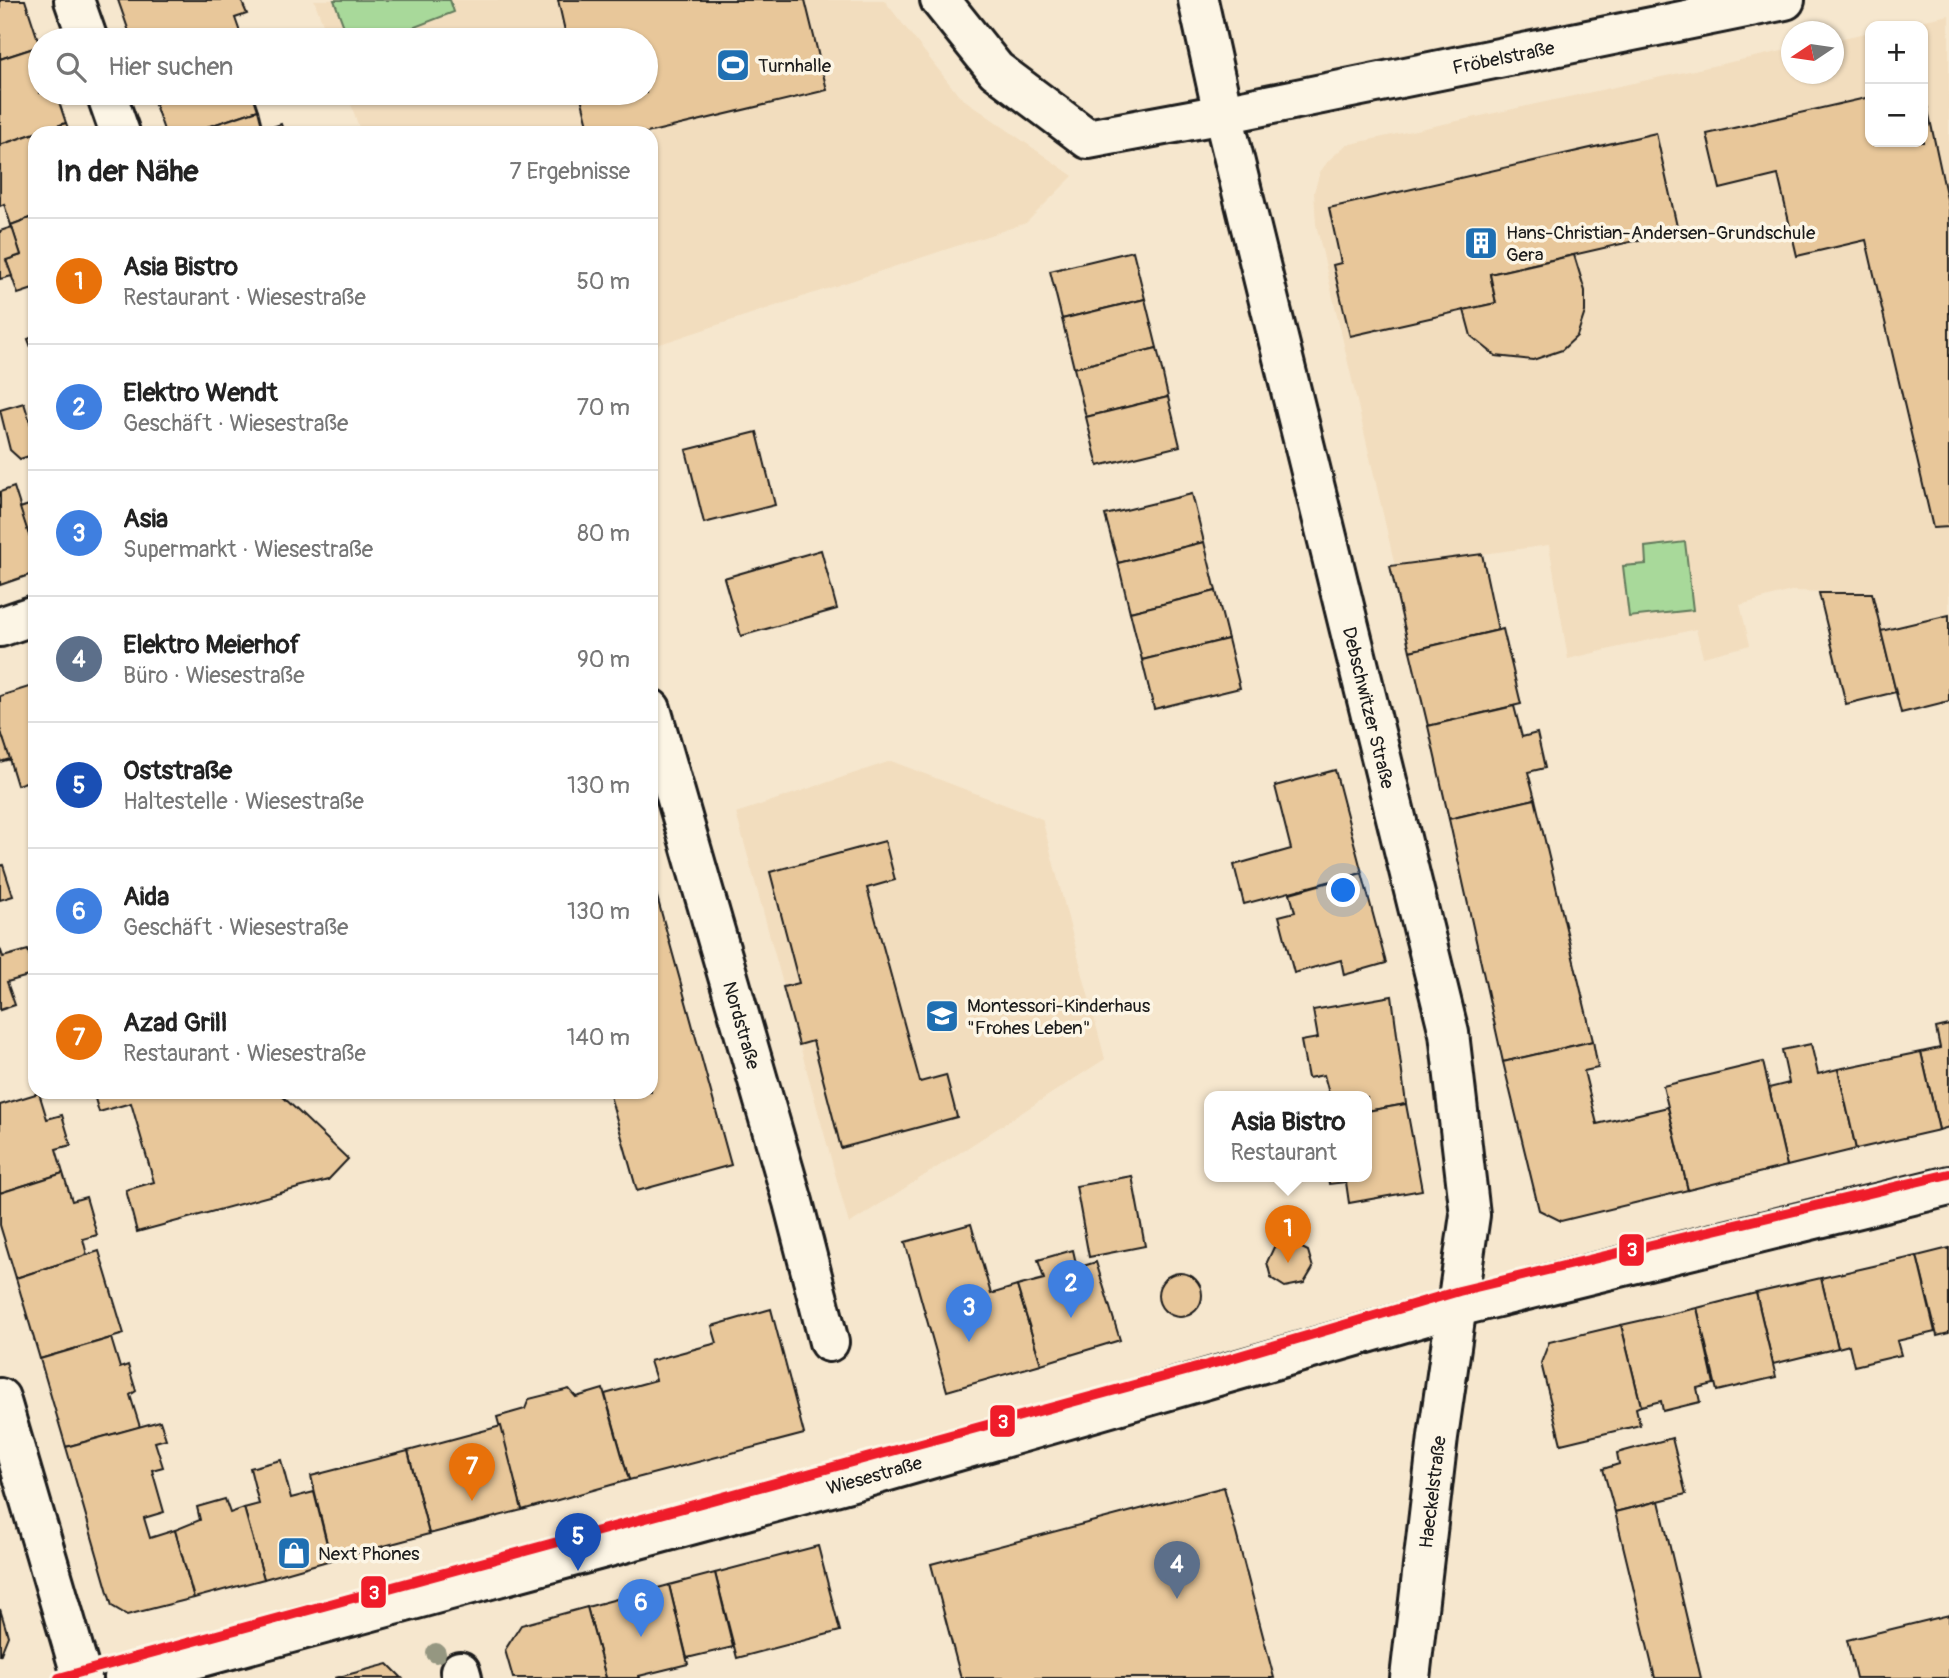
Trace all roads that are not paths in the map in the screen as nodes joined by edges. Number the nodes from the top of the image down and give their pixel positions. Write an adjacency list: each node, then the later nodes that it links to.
1 (74, 0): 5 (street)
2 (940, 0): 7 (street)
3 (1198, 0): 7 (street, Debschwitzer Straße)
4 (1785, 0): 7 (street, Fröbelstraße)
5 (84, 28)
6 (110, 105): 8 (street)
7 (1223, 114): 13 (street, Debschwitzer Straße)
8 (118, 126)
9 (28, 617): 10 (street)
10 (0, 627)
11 (658, 733): 14 (street, Nordstraße)
12 (1949, 1186): 13 (street, Wiesestraße)
13 (1457, 1307): 17 (street, Wiesestraße); 18 (street, Haeckelstraße)
14 (829, 1342)
15 (0, 1398): 16 (street)
16 (82, 1678)
17 (124, 1678)
18 (1410, 1678)

